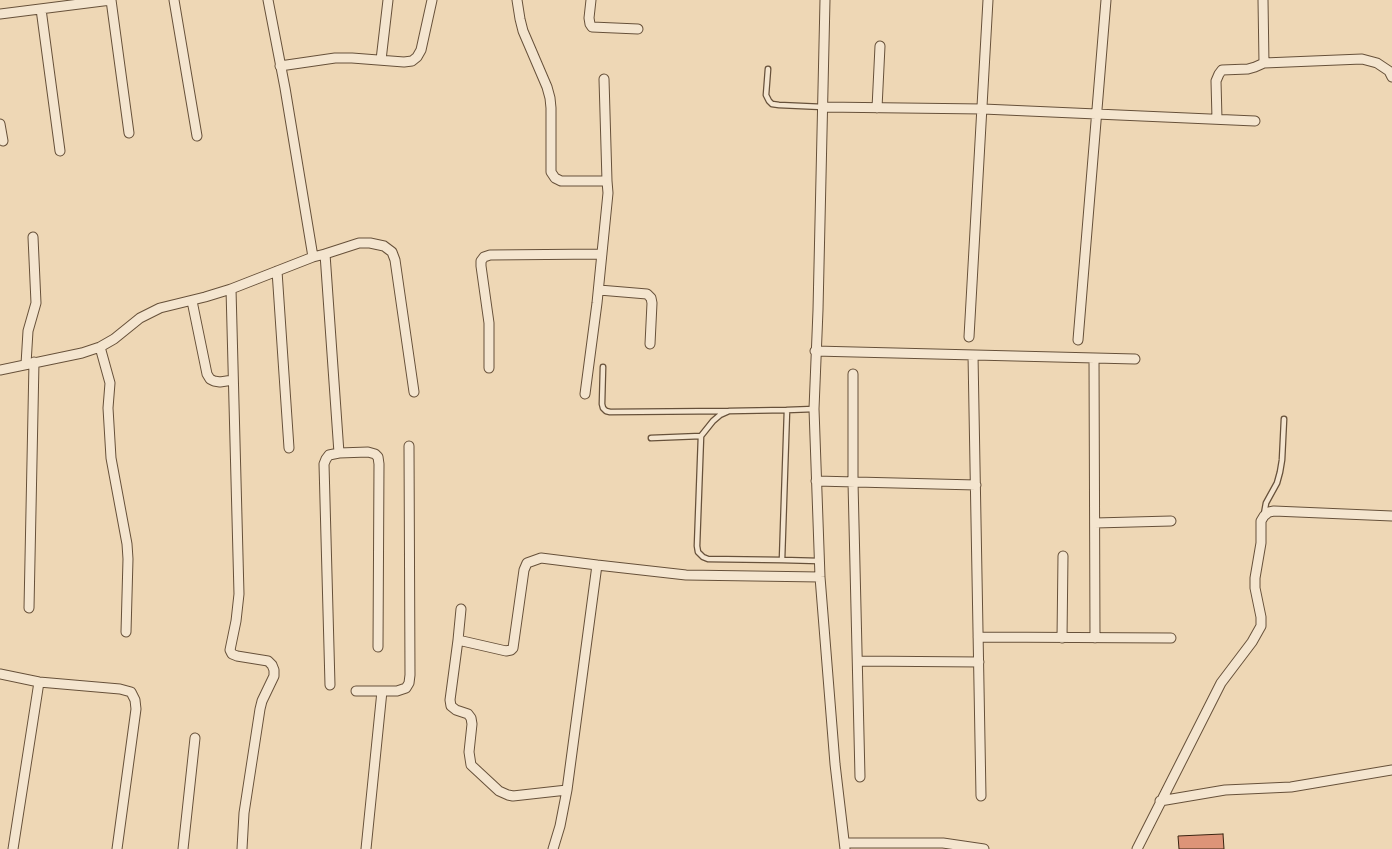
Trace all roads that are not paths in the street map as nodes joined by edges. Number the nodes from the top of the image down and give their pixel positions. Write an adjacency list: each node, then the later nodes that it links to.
1 (174, 0): 30 (street)
2 (268, 0): 18 (street)
3 (388, 0): 16 (street)
4 (432, 0): 16 (street)
5 (517, 0): 33 (street)
6 (591, 0): 14 (street)
7 (824, 0): 22 (street)
8 (988, 0): 24 (street)
9 (1106, 0): 25 (street)
10 (1263, 0): 17 (street)
11 (88, 1): 12 (street); 29 (street)
12 (41, 9): 13 (street); 32 (street)
13 (0, 14)
14 (638, 29)
15 (880, 46): 23 (street)
16 (381, 60): 18 (street)
17 (1264, 63): 20 (street); 26 (street)
18 (280, 66): 37 (street)
19 (768, 69): 22 (lane)
20 (1392, 76)
21 (604, 79): 33 (street)
22 (823, 107): 23 (street); 46 (street)
23 (877, 108): 24 (street)
24 (983, 109): 25 (street); 42 (street)
25 (1096, 114): 26 (street); 43 (street)
26 (1217, 119): 27 (street)
27 (1255, 121)
28 (0, 124): 31 (street)
29 (129, 133)
30 (197, 136)
31 (4, 141)
32 (60, 150)
33 (608, 181): 36 (street)
34 (33, 237): 50 (street)
35 (325, 254): 37 (street); 56 (street); 66 (street)
36 (602, 254): 40 (street); 52 (street)
37 (313, 257): 38 (street)
38 (278, 271): 39 (street); 65 (street)
39 (231, 289): 41 (street); 55 (street)
40 (599, 290): 44 (street); 57 (street)
41 (192, 300): 45 (street); 55 (street)
42 (969, 337)
43 (1078, 340)
44 (650, 344)
45 (100, 347): 50 (street); 81 (street)
46 (816, 351): 47 (street); 58 (street)
47 (973, 355): 48 (street); 69 (street)
48 (1094, 358): 49 (street); 73 (street)
49 (1135, 359)
50 (30, 363): 53 (street); 79 (street)
51 (603, 367): 60 (lane)
52 (489, 368)
53 (0, 370)
54 (853, 374): 68 (street)
55 (233, 380): 105 (street)
56 (414, 392)
57 (585, 394)
58 (814, 409): 59 (lane); 67 (street)
59 (787, 410): 60 (lane); 75 (lane)
60 (729, 411): 62 (lane)
61 (1284, 419): 70 (lane)
62 (701, 436): 63 (lane); 75 (lane)
63 (651, 438)
64 (409, 446): 94 (street)
65 (290, 448)
66 (339, 453): 87 (street); 92 (street)
67 (816, 481): 68 (street); 76 (street)
68 (853, 482): 69 (street); 88 (street)
69 (976, 485): 82 (street)
70 (1264, 516): 71 (street); 100 (street)
71 (1392, 516)
72 (1171, 521): 73 (street)
73 (1095, 523): 84 (street)
74 (1062, 556): 83 (street)
75 (782, 560): 76 (lane)
76 (819, 561): 78 (street)
77 (597, 565): 78 (street); 86 (street); 98 (street)
78 (820, 577): 101 (street)
79 (29, 608)
80 (461, 609): 86 (street)
81 (126, 632)
82 (978, 637): 83 (street); 89 (street)
83 (1062, 638): 84 (street)
84 (1095, 638): 85 (street)
85 (1171, 638)
86 (458, 640): 98 (street)
87 (378, 647)
88 (858, 662): 89 (street); 97 (street)
89 (979, 662): 99 (street)
90 (0, 674): 91 (street)
91 (39, 682): 102 (street); 103 (street)
92 (330, 685)
93 (356, 690): 94 (street)
94 (382, 691): 106 (street)
95 (195, 738): 104 (street)
96 (1392, 770): 100 (street)
97 (860, 777)
98 (567, 790): 107 (street)
99 (981, 796)
100 (1160, 801): 109 (street)
101 (845, 846): 108 (street)
102 (13, 849)
103 (117, 849)
104 (183, 849)
105 (242, 849)
106 (366, 849)
107 (552, 849)
108 (984, 849)
109 (1137, 849)

